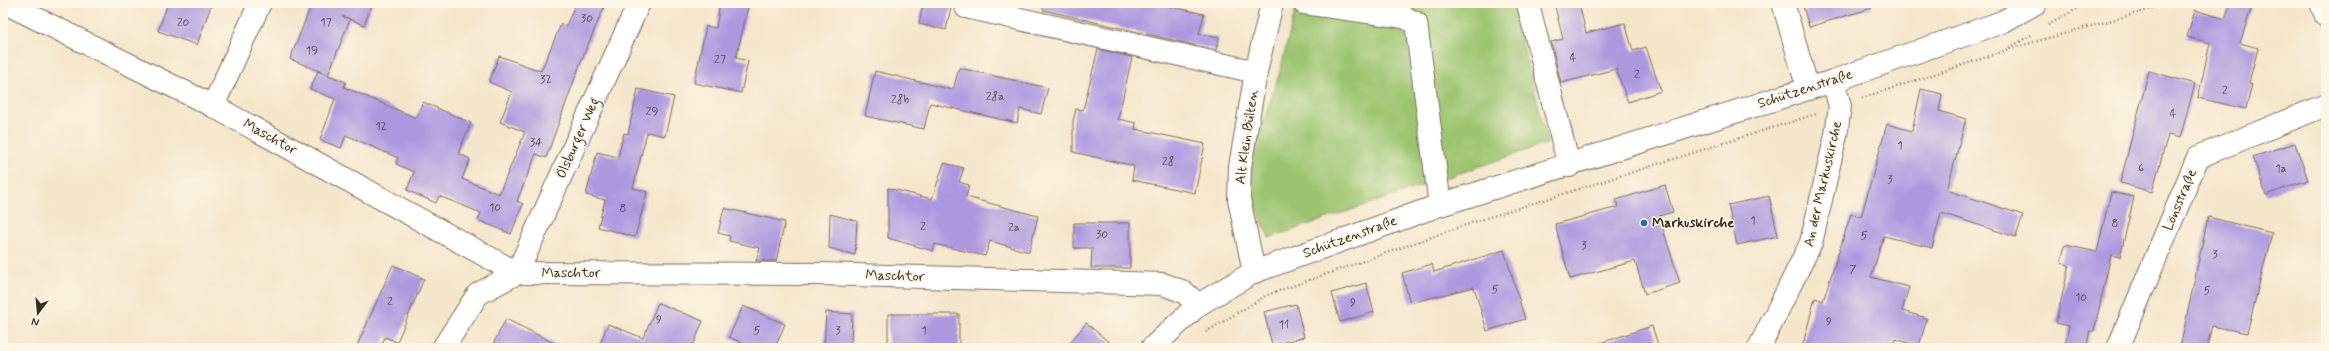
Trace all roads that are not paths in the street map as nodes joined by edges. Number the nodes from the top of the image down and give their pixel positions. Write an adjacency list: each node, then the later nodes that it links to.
1 (5, 3): 16 (street, Maschtor)
2 (260, 3): 16 (street)
3 (640, 3): 20 (street, Ölsburger Weg)
4 (1272, 3): 12 (street, Alt Klein Bülten)
5 (1304, 3): 18 (street)
6 (1783, 3): 14 (street)
7 (2036, 3): 13 (street, Schützenstraße)
8 (2321, 3): 11 (street)
9 (1528, 4): 17 (street)
10 (966, 7): 12 (street)
11 (2326, 16)
12 (1256, 72): 19 (street, Alt Klein Bülten)
13 (1833, 82): 14 (street, Schützenstraße); 24 (street, An der Markuskirche)
14 (1808, 89): 17 (street, Schützenstraße)
15 (2326, 105): 25 (street, Lönsstraße)
16 (213, 106): 20 (street, Maschtor)
17 (1569, 166): 18 (street, Schützenstraße)
18 (1440, 205): 19 (street, Schützenstraße)
19 (1254, 272): 21 (street, Schützenstraße)
20 (517, 273): 21 (street, Maschtor); 22 (street)
21 (1198, 305): 23 (street, Schützenstraße)
22 (443, 348)
23 (1152, 348)
24 (1759, 348)
25 (2118, 348)

